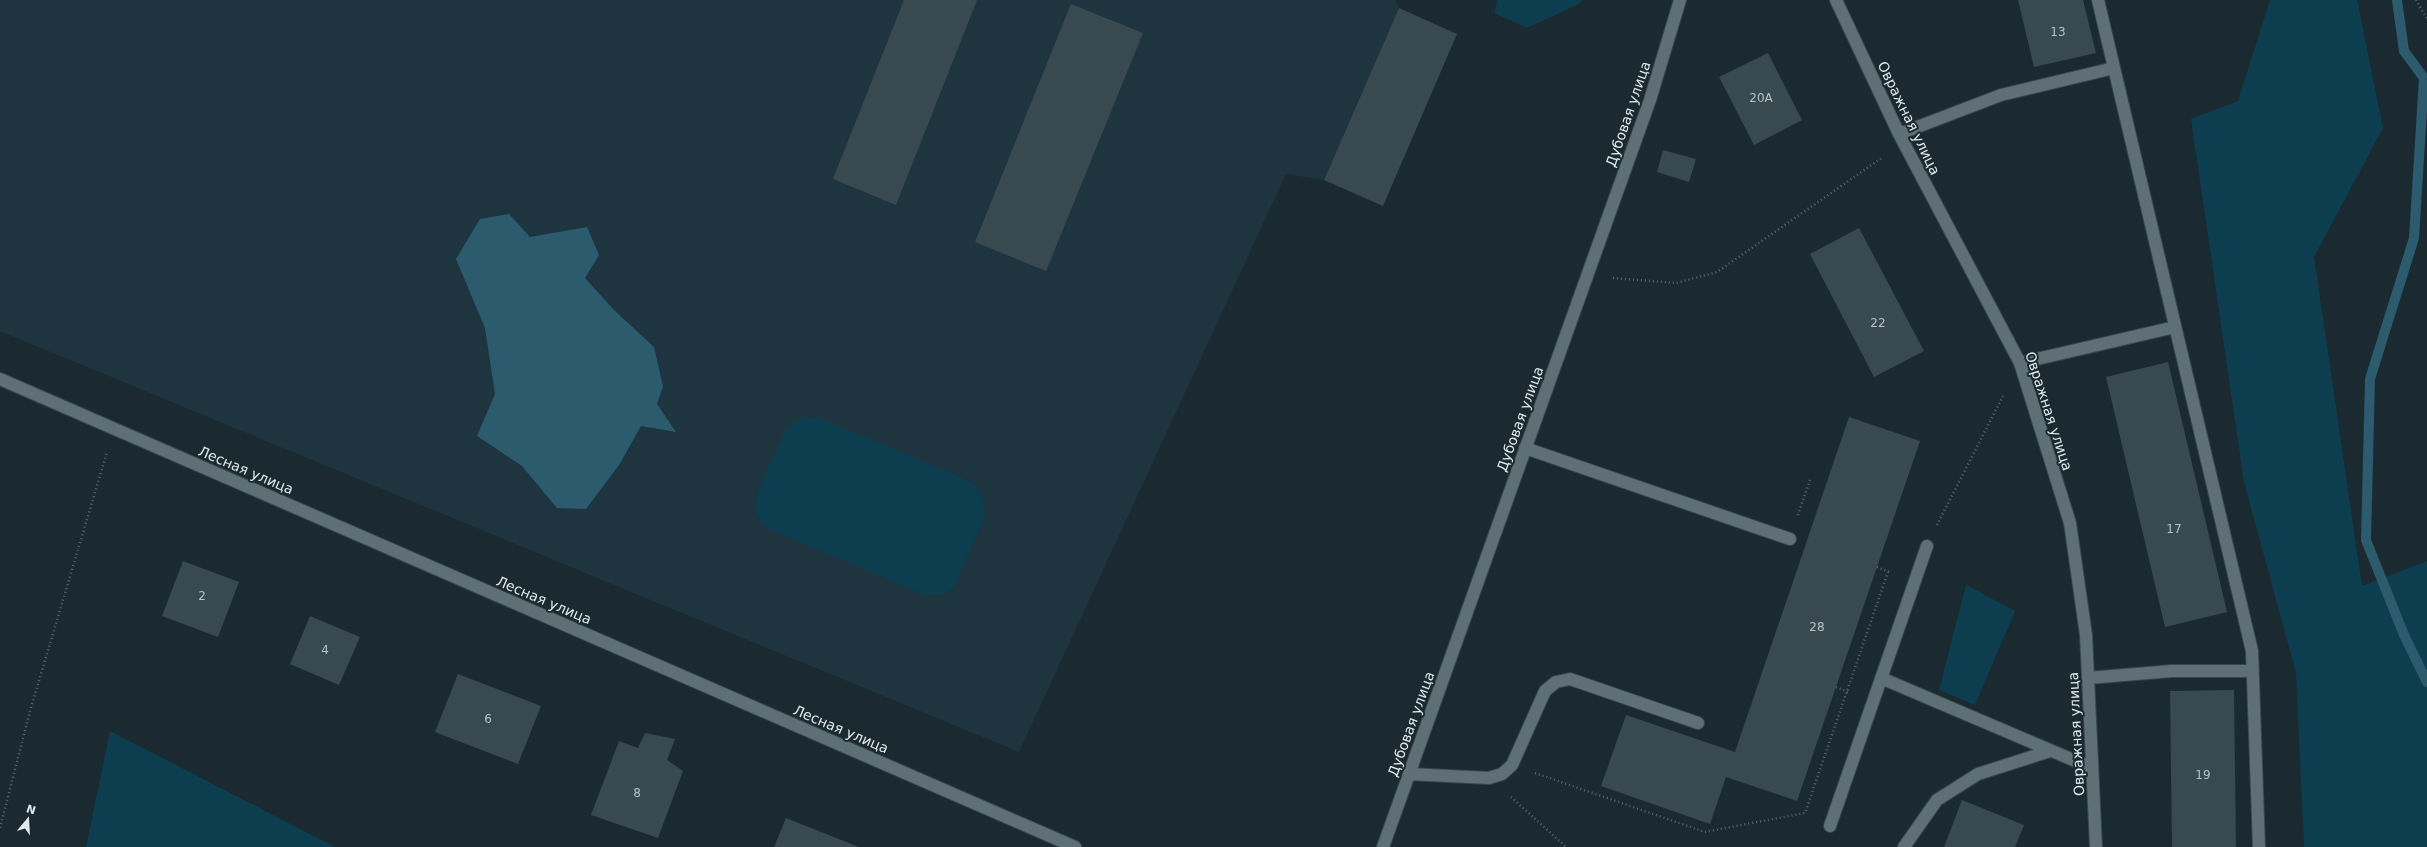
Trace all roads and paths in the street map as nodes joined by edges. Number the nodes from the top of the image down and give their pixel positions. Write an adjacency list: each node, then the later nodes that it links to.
1 (1680, 0): 8 (street, Дубовая улица)
2 (1836, 0): 7 (street, Овражная улица)
3 (2098, 0): 6 (street)
4 (2416, 0): 5 (path)
5 (2427, 19)
6 (2114, 68): 7 (street); 9 (street)
7 (1899, 134): 8 (path); 10 (street, Овражная улица)
8 (1587, 275): 13 (street, Дубовая улица)
9 (2176, 327): 10 (street); 18 (street)
10 (2020, 363): 16 (path); 20 (street, Овражная улица)
11 (0, 379): 12 (street, Лесная улица)
12 (114, 429): 28 (path); 29 (street, Лесная улица)
13 (1525, 448): 15 (street); 25 (street, Дубовая улица)
14 (1810, 480): 15 (path)
15 (1790, 539)
16 (1927, 546): 19 (street)
17 (1888, 572): 23 (path)
18 (2253, 670): 20 (street); 34 (street)
19 (1881, 678): 22 (street); 27 (street)
20 (2088, 678): 24 (street, Овражная улица)
21 (1698, 723): 23 (street)
22 (2050, 750): 24 (street); 32 (street)
23 (1512, 765): 26 (street)
24 (2092, 768): 33 (street, Овражная улица)
25 (1409, 774): 26 (street); 30 (street, Дубовая улица)
26 (1489, 778): 31 (path)
27 (1830, 826)
28 (0, 828)
29 (1075, 847)
30 (1383, 847)
31 (1566, 847)
32 (1904, 847)
33 (2096, 847)
34 (2259, 847)

